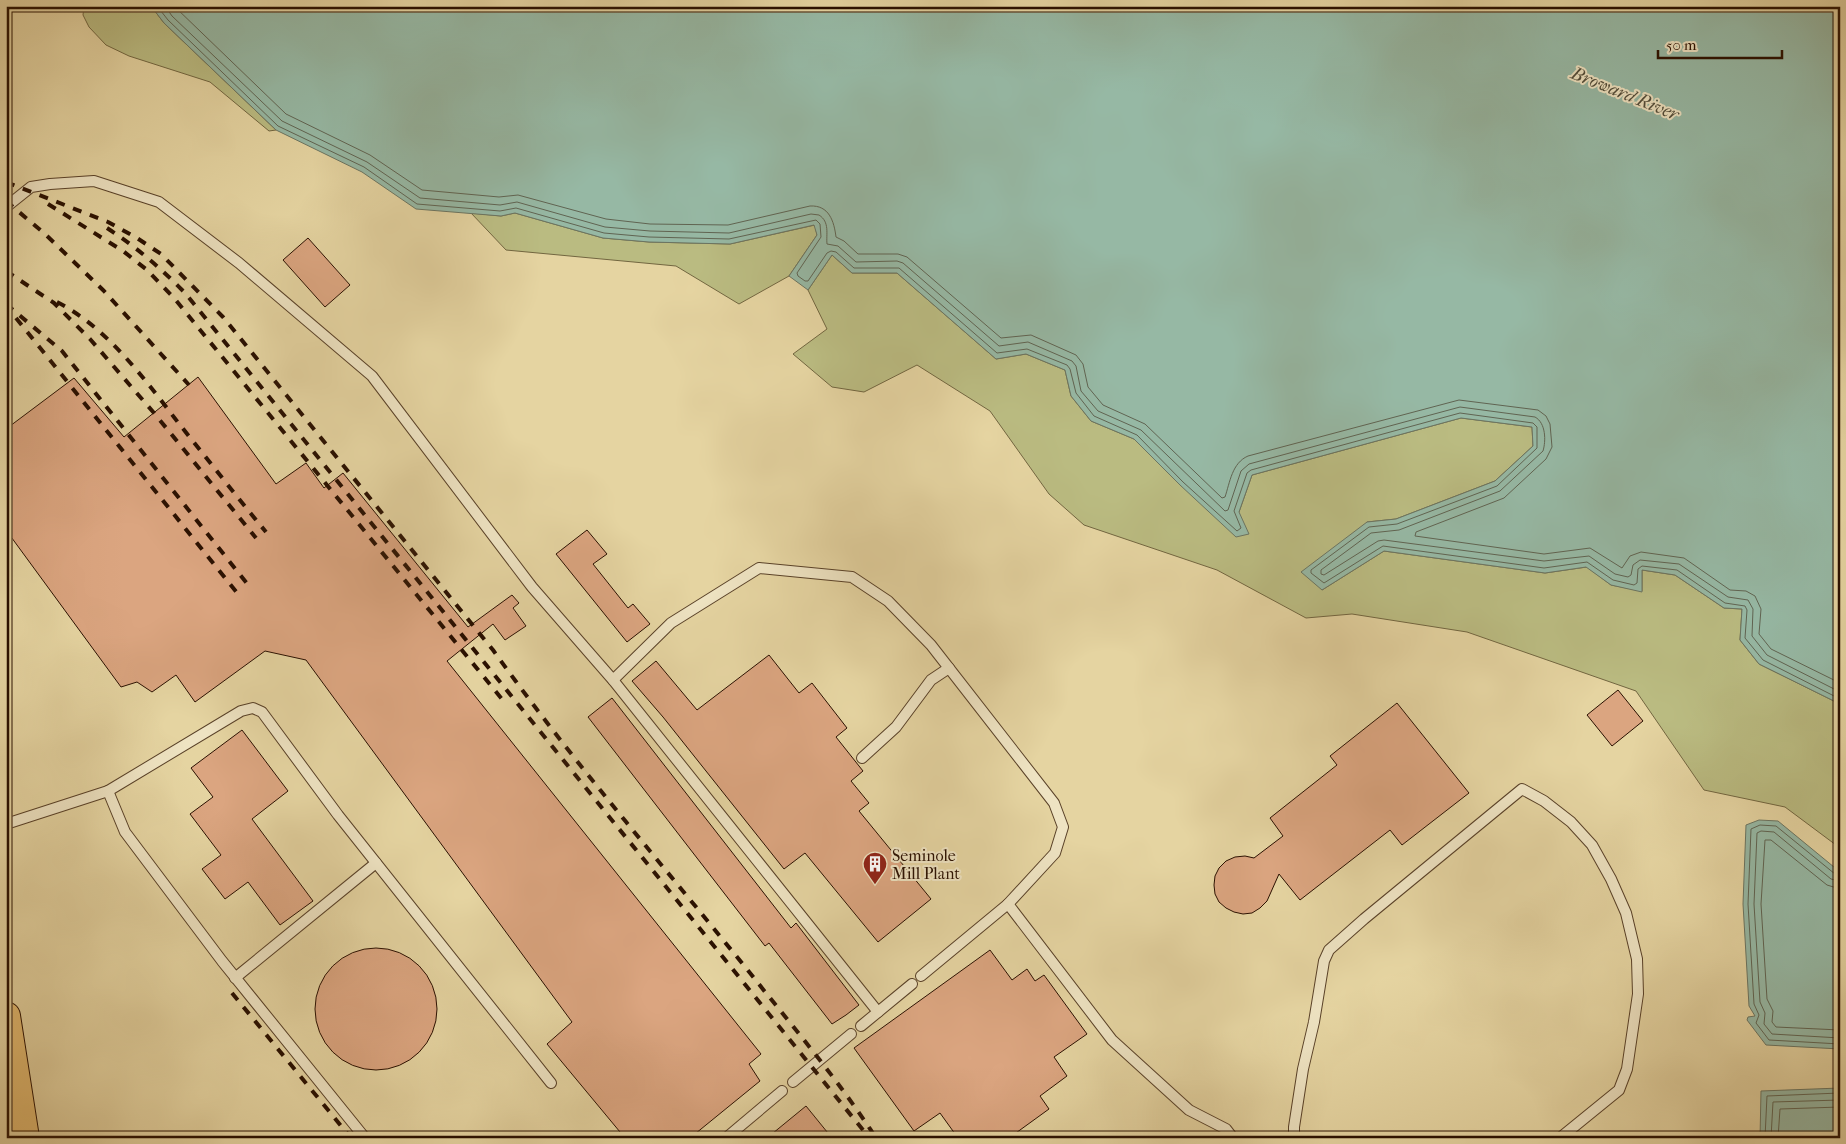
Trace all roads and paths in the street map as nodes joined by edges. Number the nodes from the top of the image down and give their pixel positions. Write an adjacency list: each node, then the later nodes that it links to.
1 (6, 207): 3 (lane)
2 (949, 668): 3 (lane); 4 (lane); 8 (lane)
3 (613, 680): 12 (lane)
4 (862, 758)
5 (108, 791): 6 (lane); 7 (lane); 10 (lane)
6 (6, 824)
7 (376, 863): 10 (lane); 17 (lane)
8 (1008, 904): 9 (lane); 22 (lane)
9 (921, 976)
10 (235, 978): 20 (lane)
11 (912, 984): 12 (lane)
12 (878, 1012): 14 (lane)
13 (6, 1016): 19 (main road)
14 (861, 1026)
15 (851, 1034): 16 (lane)
16 (794, 1082)
17 (551, 1083)
18 (782, 1091): 21 (lane)
19 (25, 1138)
20 (365, 1138)
21 (726, 1138)
22 (1233, 1138)
23 (1294, 1138): 24 (lane)
24 (1560, 1138)

